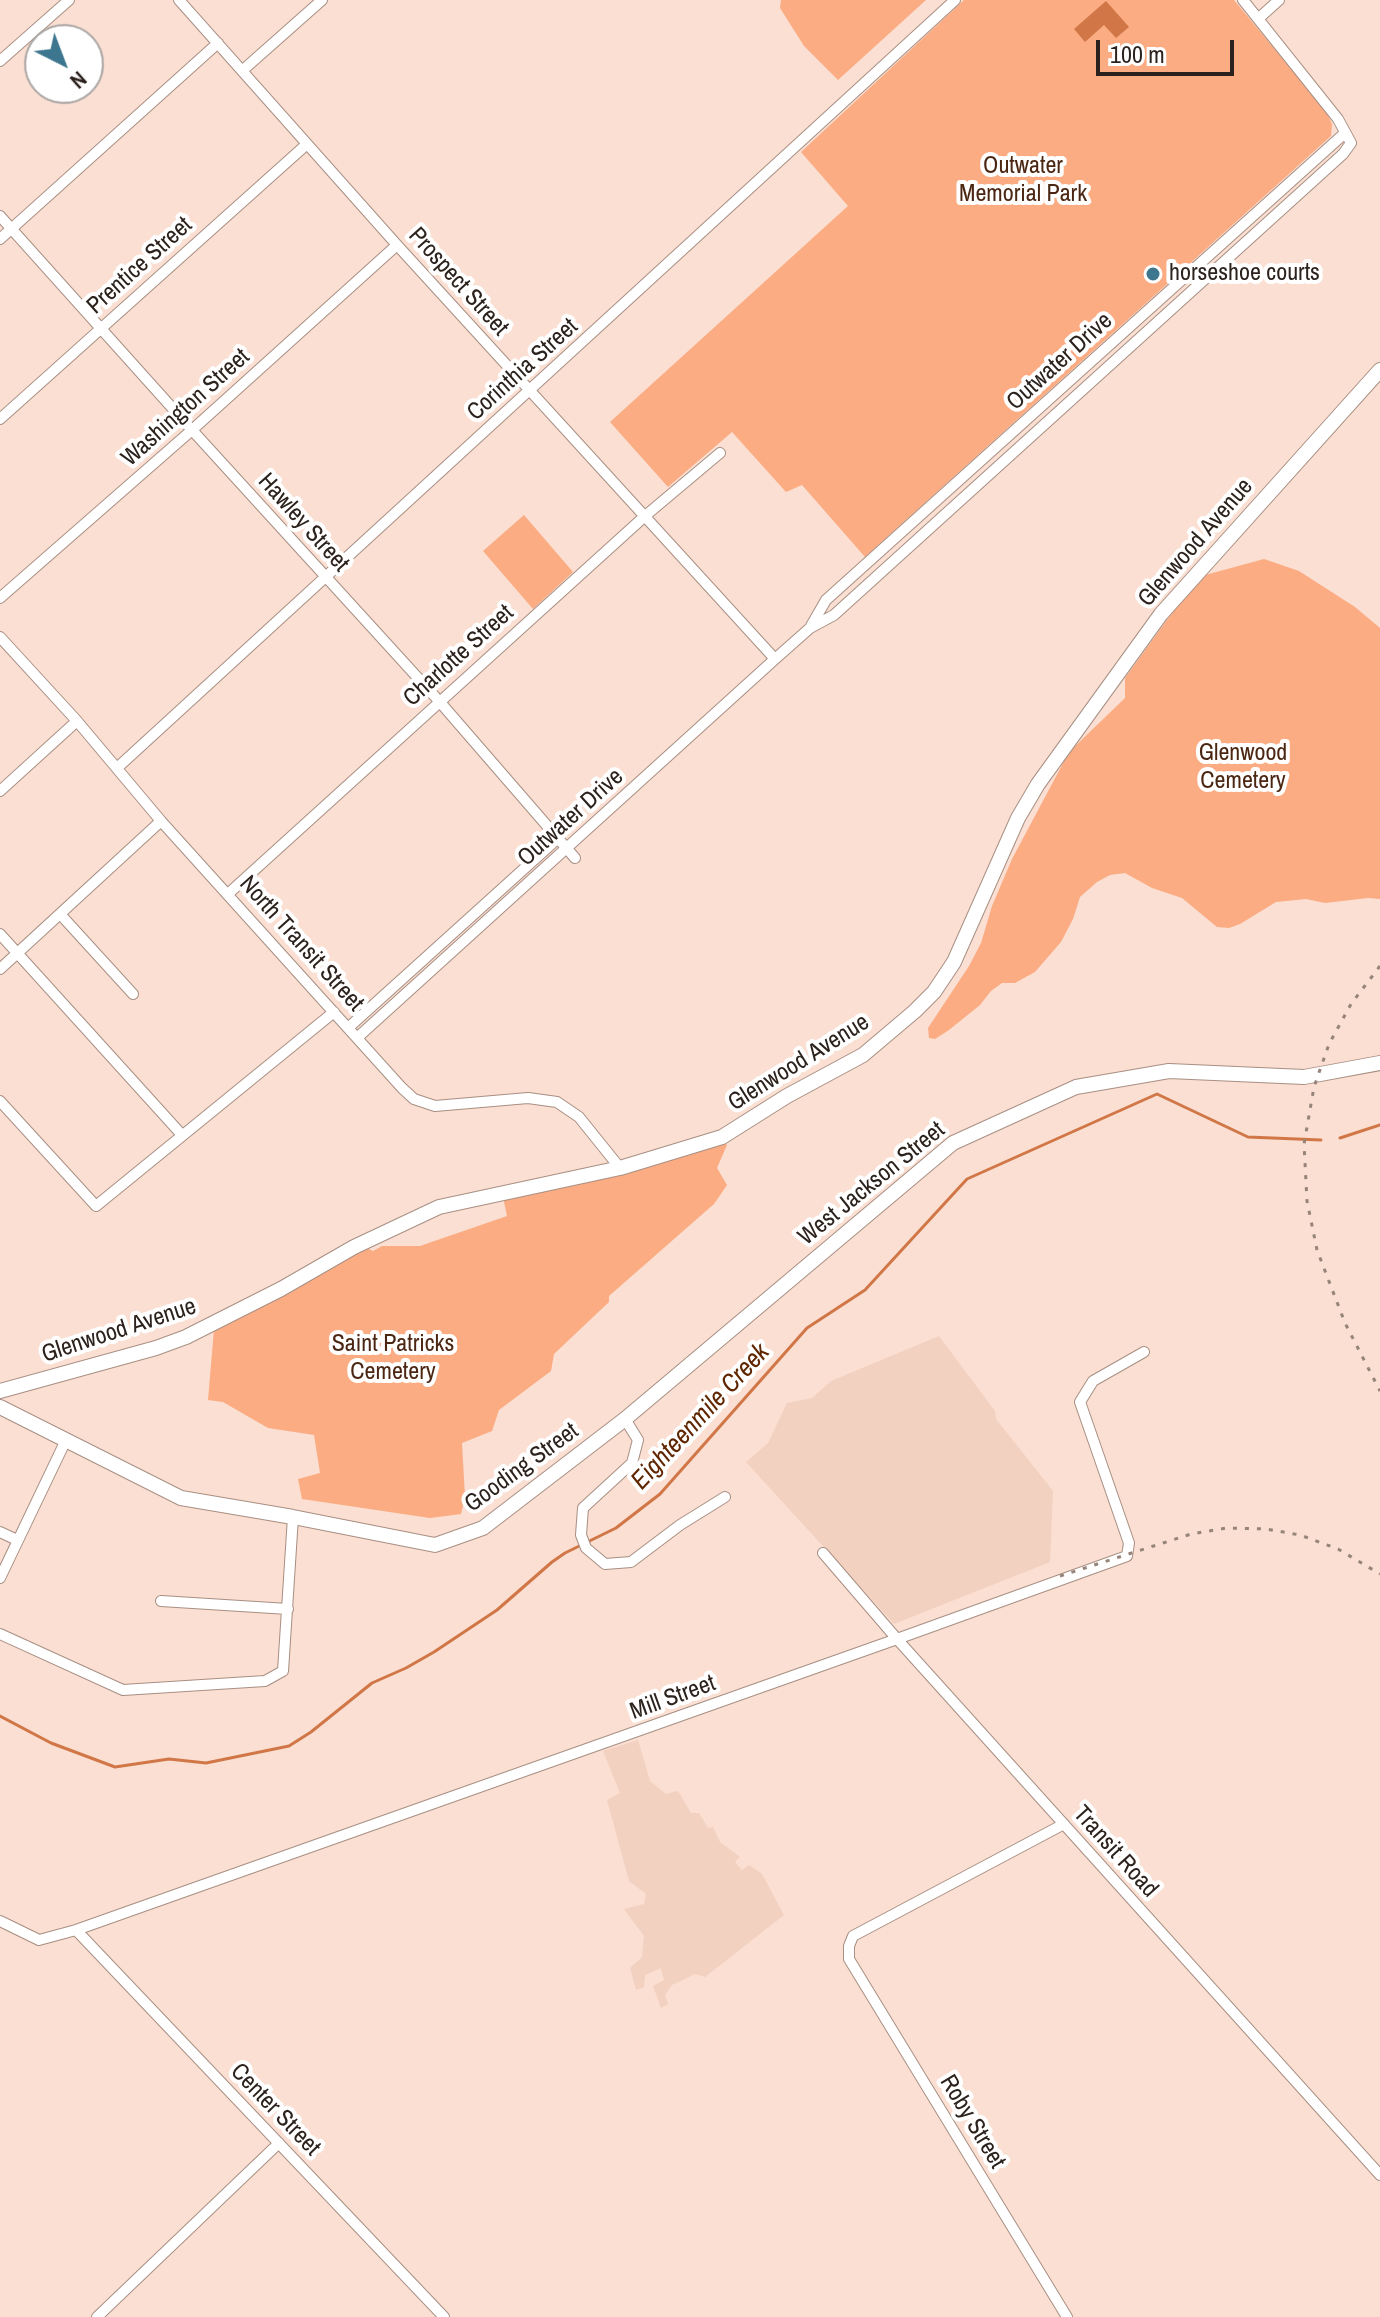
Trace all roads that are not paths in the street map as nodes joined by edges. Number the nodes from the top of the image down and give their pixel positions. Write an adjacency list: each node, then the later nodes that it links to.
1 (69, 0): 9 (street)
2 (179, 0): 8 (street, Prospect Street)
3 (322, 0): 10 (street)
4 (955, 0): 19 (street, Corinthia Street)
5 (1243, 0): 7 (street)
6 (1279, 0): 7 (street)
7 (1259, 18): 11 (street)
8 (218, 43): 10 (street, Prospect Street); 14 (street)
9 (0, 61)
10 (243, 70): 12 (street, Prospect Street)
11 (1348, 138): 26 (street, Outwater Drive); 26 (street, Outwater Drive)
12 (307, 144): 16 (street, Prospect Street); 17 (street, Prentice Street)
13 (0, 216): 14 (street, Hawley Street)
14 (11, 229): 15 (street); 17 (street, Hawley Street)
15 (0, 239)
16 (397, 245): 19 (street, Prospect Street); 21 (street, Washington Street)
17 (101, 327): 20 (street, Prentice Street); 21 (street, Hawley Street)
18 (1380, 370): 49 (street, Glenwood Avenue)
19 (530, 391): 23 (street, Prospect Street); 24 (street, Corinthia Street)
20 (0, 419)
21 (192, 430): 24 (street, Hawley Street); 25 (street, Washington Street)
22 (720, 453): 23 (street, Charlotte Street)
23 (645, 516): 28 (street, Prospect Street); 29 (street, Charlotte Street)
24 (325, 576): 29 (street, Hawley Street); 31 (street, Corinthia Street)
25 (0, 598)
26 (810, 628): 28 (street, Outwater Drive)
27 (0, 637): 30 (street, North Transit Street)
28 (775, 659): 35 (street, Outwater Drive)
29 (439, 701): 34 (street, Hawley Street); 37 (street, Charlotte Street)
30 (77, 721): 31 (street, North Transit Street); 32 (street)
31 (117, 768): 33 (street, North Transit Street)
32 (0, 791)
33 (161, 821): 37 (street, North Transit Street); 38 (street)
34 (557, 839): 35 (street, Hawley Street); 44 (street, Outwater Drive)
35 (566, 849): 36 (street, Hawley Street); 45 (street, Outwater Drive)
36 (575, 858)
37 (229, 893): 43 (street, North Transit Street)
38 (60, 914): 40 (street); 42 (street)
39 (0, 934): 40 (street)
40 (17, 953): 41 (street); 48 (street)
41 (0, 969)
42 (133, 994)
43 (334, 1012): 44 (street, North Transit Street); 48 (street)
44 (349, 1027): 45 (street, North Transit Street)
45 (358, 1037): 49 (street, North Transit Street)
46 (1380, 1063): 53 (street, West Jackson Street)
47 (0, 1101): 48 (street)
48 (182, 1135)
49 (620, 1168): 51 (street, Glenwood Avenue)
50 (1144, 1352): 64 (street, Mill Street)
51 (0, 1391)
52 (0, 1407): 54 (street, Gooding Street)
53 (625, 1419): 55 (street); 56 (street, Gooding Street)
54 (66, 1440): 56 (street, Gooding Street); 58 (street)
55 (725, 1497)
56 (293, 1517): 62 (street)
57 (0, 1532): 58 (street)
58 (17, 1540): 60 (street)
59 (823, 1553): 64 (street, Transit Road)
60 (0, 1578)
61 (161, 1601): 62 (street)
62 (288, 1609): 63 (street)
63 (0, 1634)
64 (897, 1639): 65 (street, Transit Road); 67 (street, Mill Street)
65 (1064, 1824): 69 (street, Transit Road); 72 (street, Roby Street)
66 (0, 1921): 67 (street, Mill Street)
67 (76, 1930): 68 (street, Center Street)
68 (279, 2143): 70 (street); 71 (street, Center Street)
69 (1380, 2175)
70 (97, 2317)
71 (444, 2317)
72 (1067, 2317)

